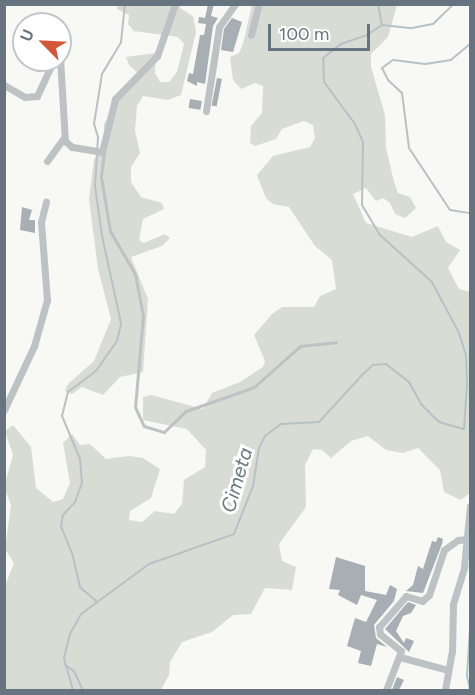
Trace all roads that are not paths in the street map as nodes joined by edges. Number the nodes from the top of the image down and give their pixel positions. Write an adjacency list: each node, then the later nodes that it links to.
1 (175, 4): 10 (street)
2 (235, 4): 8 (street)
3 (259, 4): 4 (street)
4 (251, 35)
5 (48, 72): 7 (street)
6 (61, 72): 9 (street)
7 (4, 85)
8 (206, 111)
9 (64, 138): 10 (street); 11 (street)
10 (105, 150): 13 (lane)
11 (47, 161)
12 (46, 202): 14 (street)
13 (336, 342)
14 (4, 410)
15 (471, 506): 16 (street)
16 (468, 539): 17 (street); 18 (street)
17 (400, 657): 18 (street); 19 (street)
18 (448, 670): 20 (street)
19 (386, 690)
20 (445, 690)

